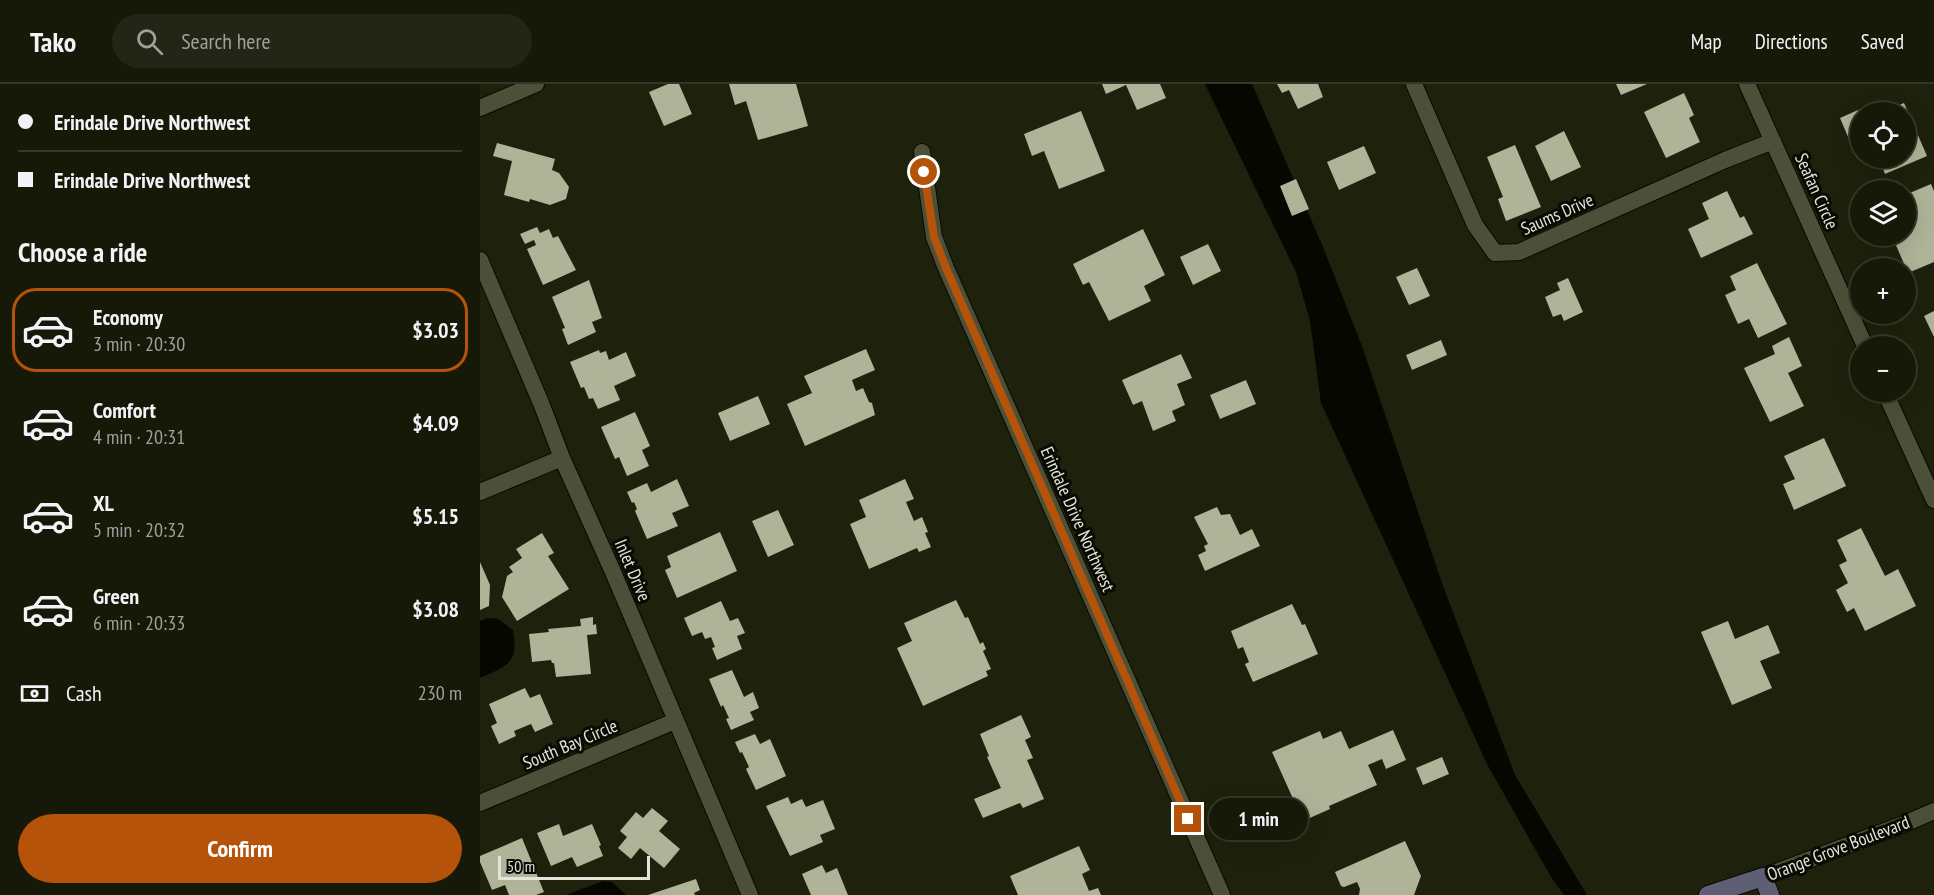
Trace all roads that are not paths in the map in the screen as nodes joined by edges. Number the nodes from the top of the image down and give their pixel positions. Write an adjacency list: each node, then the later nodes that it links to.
1 (536, 84): 4 (street)
2 (1414, 84): 5 (street, Saums Drive)
3 (1747, 84): 5 (street, Seafan Circle)
4 (480, 108)
5 (1773, 141): 8 (street, Seafan Circle)
6 (922, 152): 18 (street, Erindale Drive Northwest)
7 (480, 260): 10 (street, Inlet Drive)
8 (1861, 336)
9 (1890, 402): 12 (street)
10 (562, 458): 11 (street); 13 (street, Inlet Drive)
11 (480, 492)
12 (1934, 500)
13 (675, 721): 14 (street, South Bay Circle); 17 (street, Inlet Drive)
14 (480, 803)
15 (1934, 811): 16 (street, Orange Grove Boulevard)
16 (1763, 877): 19 (street, Orange Grove Boulevard); 20 (street)
17 (750, 895)
18 (1222, 895)
19 (1708, 895)
20 (1770, 895)

